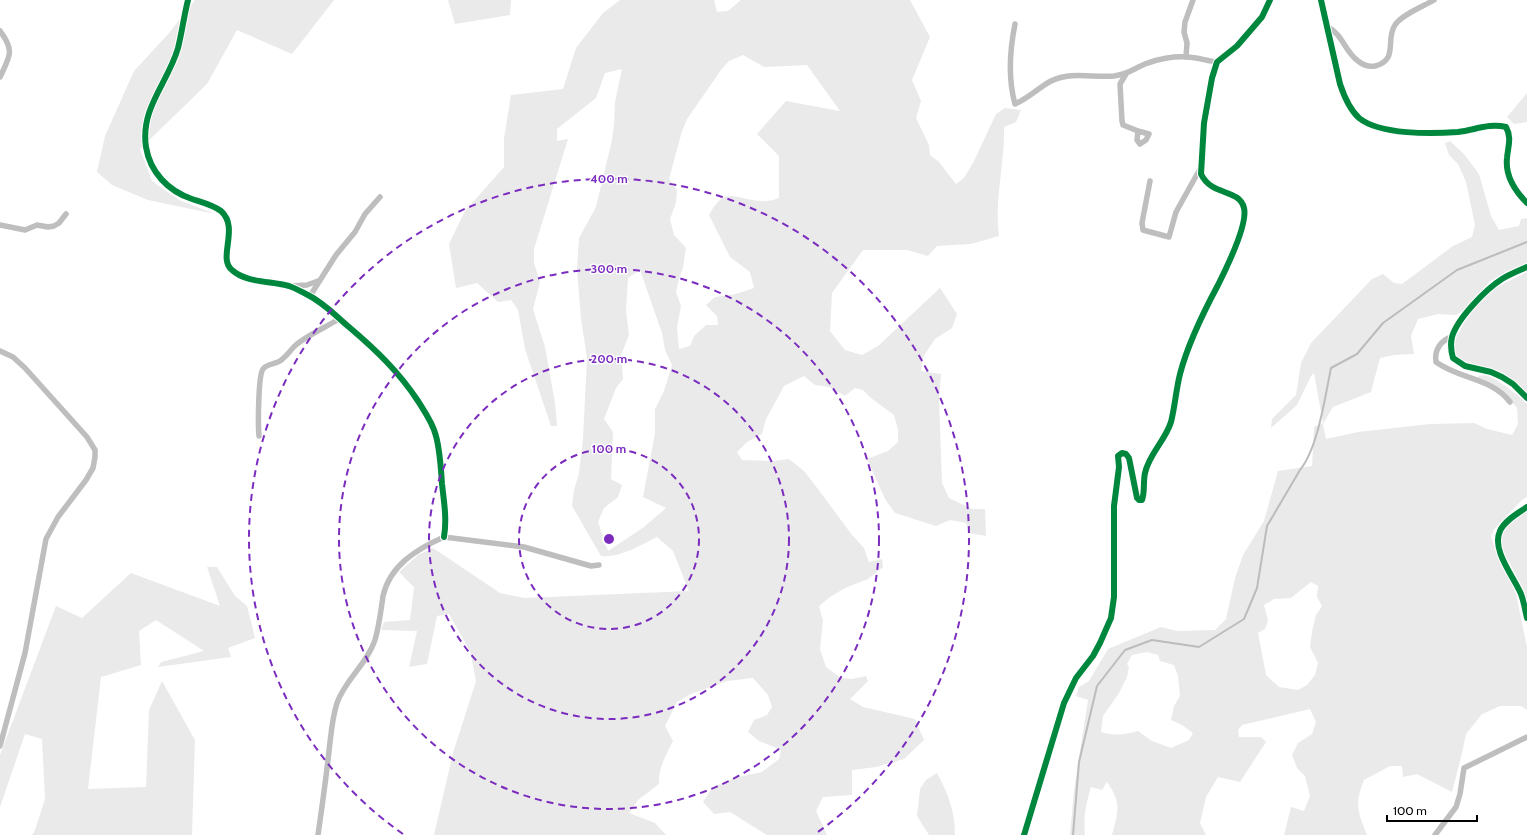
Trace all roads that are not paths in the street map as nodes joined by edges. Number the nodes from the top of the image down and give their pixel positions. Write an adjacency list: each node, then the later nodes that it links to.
1 (188, 0): 22 (street)
2 (1193, 0): 9 (street)
3 (1270, 0): 10 (street)
4 (1321, 0): 7 (street)
5 (1434, 0): 7 (street)
6 (1015, 24): 11 (street)
7 (1328, 27): 17 (street)
8 (0, 31): 12 (street)
9 (1186, 57): 10 (street); 11 (street)
10 (1217, 62): 14 (street)
11 (1126, 74): 13 (street)
12 (0, 77)
13 (1138, 131)
14 (1201, 167): 15 (street); 37 (street)
15 (1150, 181)
16 (380, 197): 21 (street)
17 (1527, 203)
18 (66, 214): 19 (street)
19 (0, 225)
20 (1527, 267): 25 (street)
21 (318, 281): 22 (street); 23 (street)
22 (290, 286): 23 (street)
23 (310, 296): 24 (street)
24 (339, 318): 29 (street); 31 (street)
25 (1452, 337): 27 (street); 28 (street)
26 (0, 351): 35 (street)
27 (1527, 398)
28 (1510, 402)
29 (259, 436)
30 (1527, 507): 33 (street)
31 (444, 537): 32 (street); 36 (street)
32 (599, 564)
33 (1527, 618)
34 (1527, 737): 38 (street)
35 (0, 746)
36 (318, 835)
37 (1024, 835)
38 (1435, 835)

